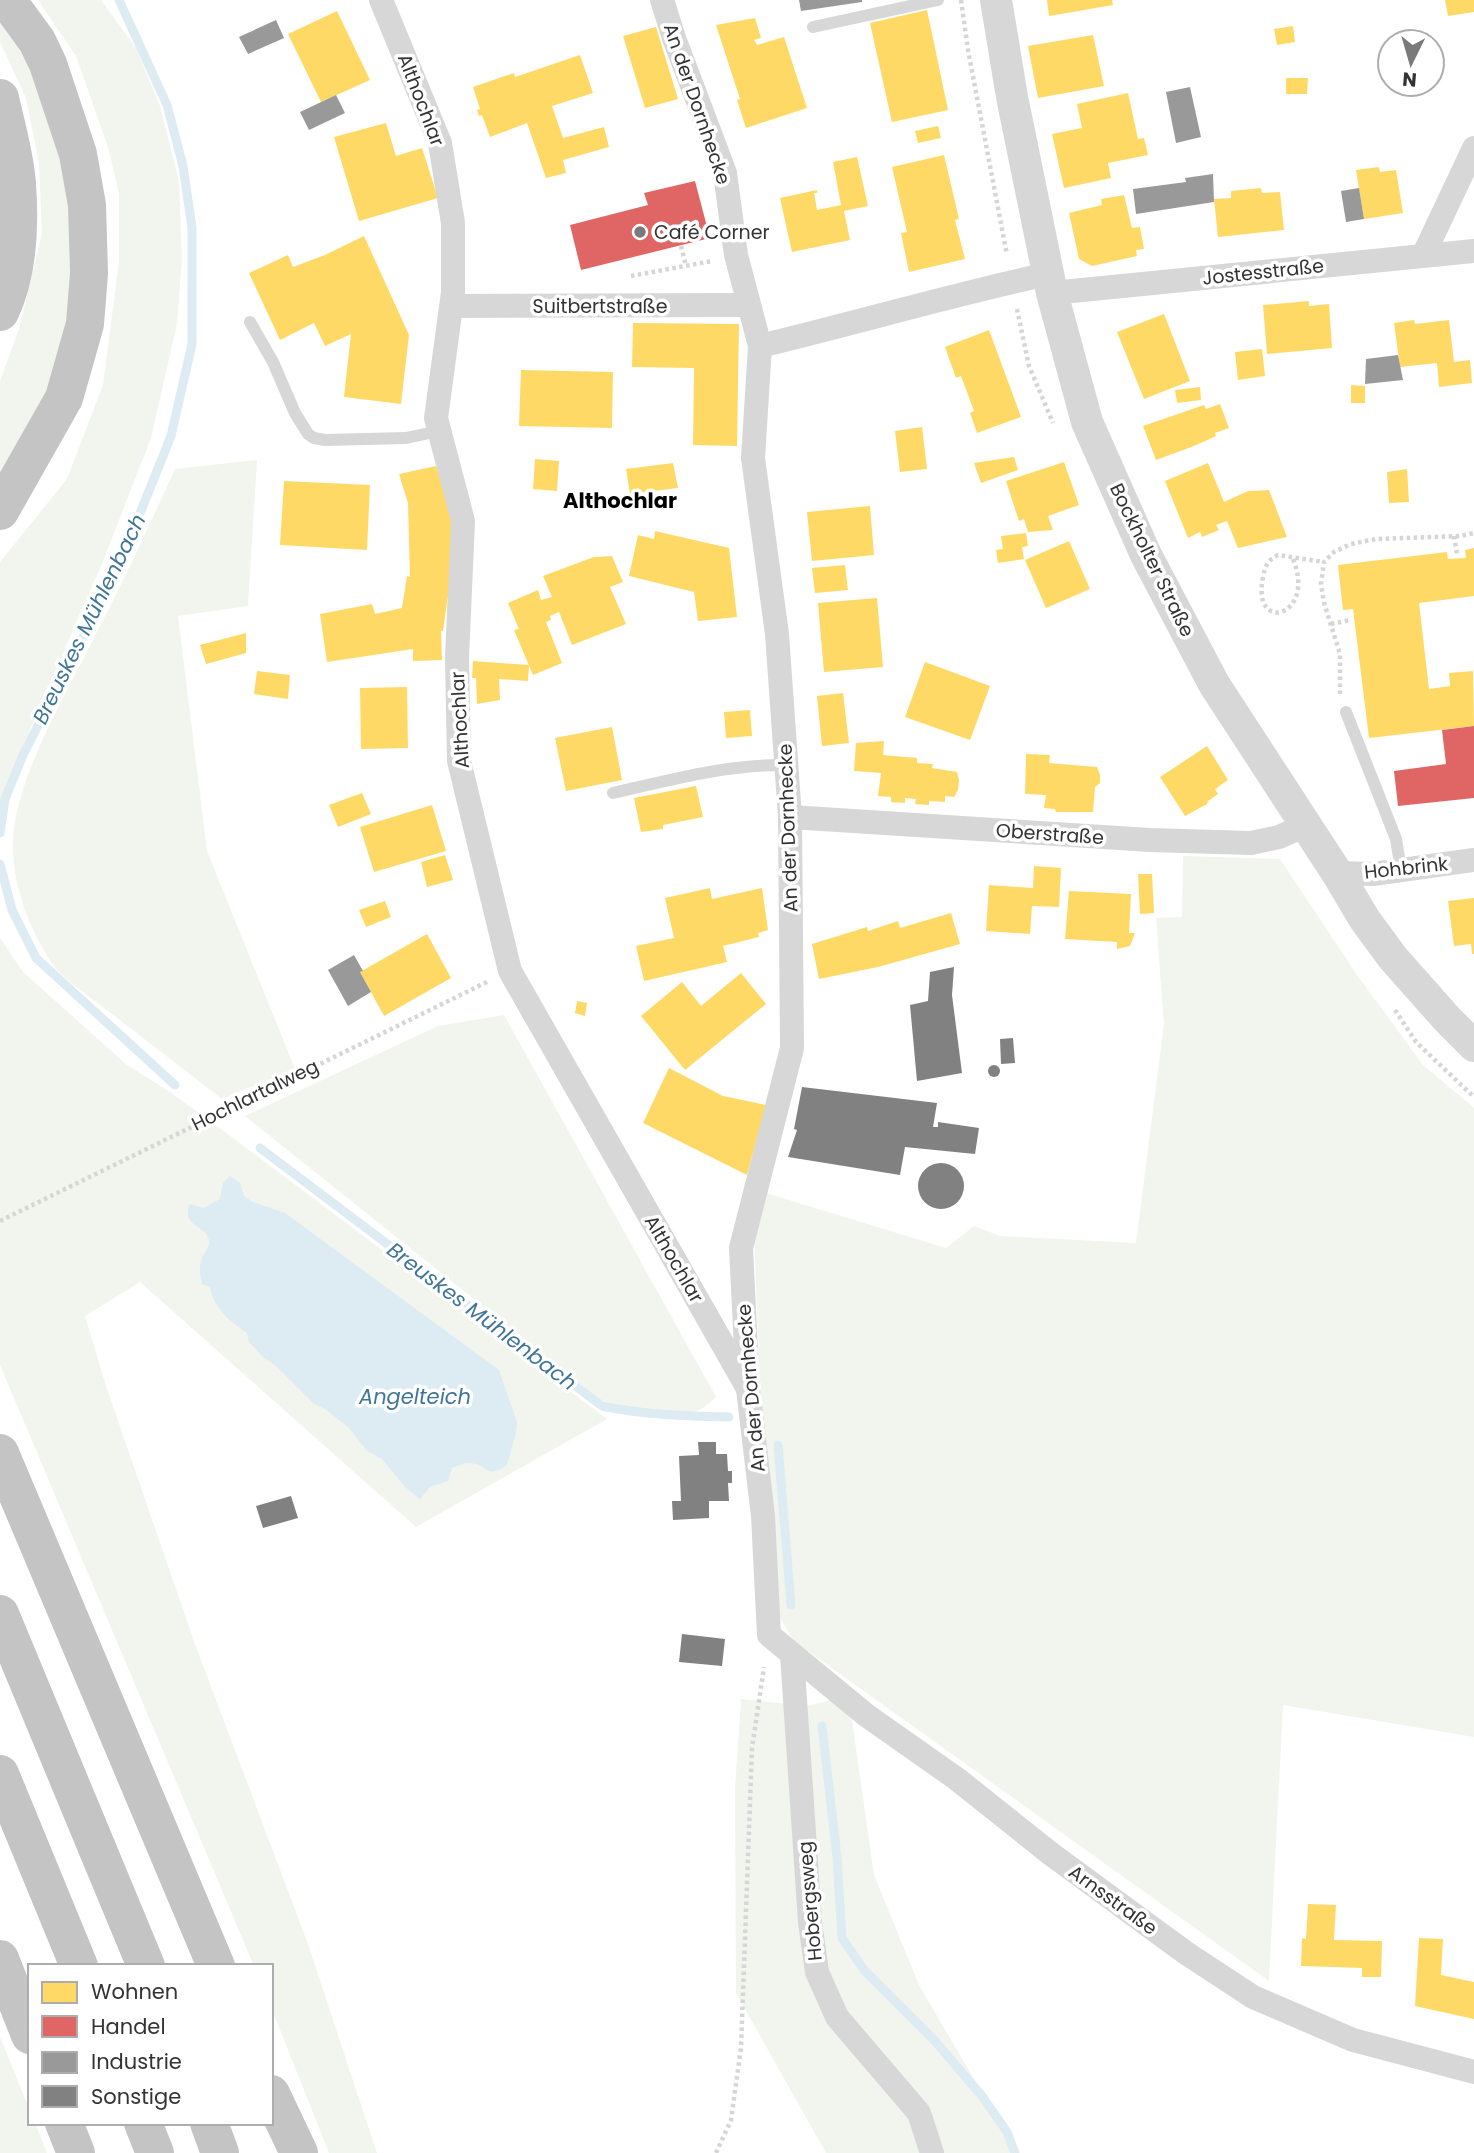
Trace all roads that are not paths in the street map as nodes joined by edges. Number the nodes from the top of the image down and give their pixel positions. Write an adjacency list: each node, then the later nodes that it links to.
1 (7, 0): 18 (highway)
2 (381, 0): 12 (street, Althochlar)
3 (662, 0): 13 (street, An der Dornhecke)
4 (937, 0): 6 (lane)
5 (996, 0): 11 (street, Bockholter Straße)
6 (813, 27)
7 (0, 98): 14 (highway)
8 (1474, 148): 10 (street)
9 (1474, 251): 10 (street, Jostesstraße)
10 (1423, 256): 11 (street, Jostesstraße)
11 (1050, 284): 16 (street); 23 (street, Bockholter Straße)
12 (452, 306): 13 (street, Suitbertstraße); 17 (street, Althochlar)
13 (749, 306): 16 (street, An der Dornhecke)
14 (0, 312)
15 (250, 322): 17 (lane)
16 (760, 346): 20 (street, An der Dornhecke)
17 (439, 430): 28 (street, Althochlar)
18 (0, 511)
19 (1346, 712): 25 (lane)
20 (786, 765): 21 (lane); 22 (street, An der Dornhecke)
21 (613, 793)
22 (790, 817): 23 (street, Oberstraße); 28 (street, An der Dornhecke)
23 (1306, 825): 26 (street, Bockholter Straße)
24 (1474, 860): 25 (street, Hohbrink)
25 (1401, 870): 26 (street, Hohbrink)
26 (1337, 873): 27 (street, Bockholter Straße)
27 (1474, 1046)
28 (748, 1389): 31 (street, An der Dornhecke)
29 (0, 1453): 36 (highway)
30 (0, 1614): 35 (highway)
31 (792, 1655): 38 (street, Arnsstraße); 47 (street, Hobergsweg)
32 (0, 1774): 34 (highway)
33 (0, 1959): 37 (highway)
34 (78, 1964)
35 (145, 1964)
36 (215, 1964)
37 (28, 2030)
38 (1474, 2072)
39 (273, 2098): 46 (highway)
40 (65, 2125): 43 (highway)
41 (145, 2125): 44 (highway)
42 (210, 2125): 45 (highway)
43 (76, 2153)
44 (155, 2153)
45 (220, 2153)
46 (299, 2153)
47 (932, 2153)

